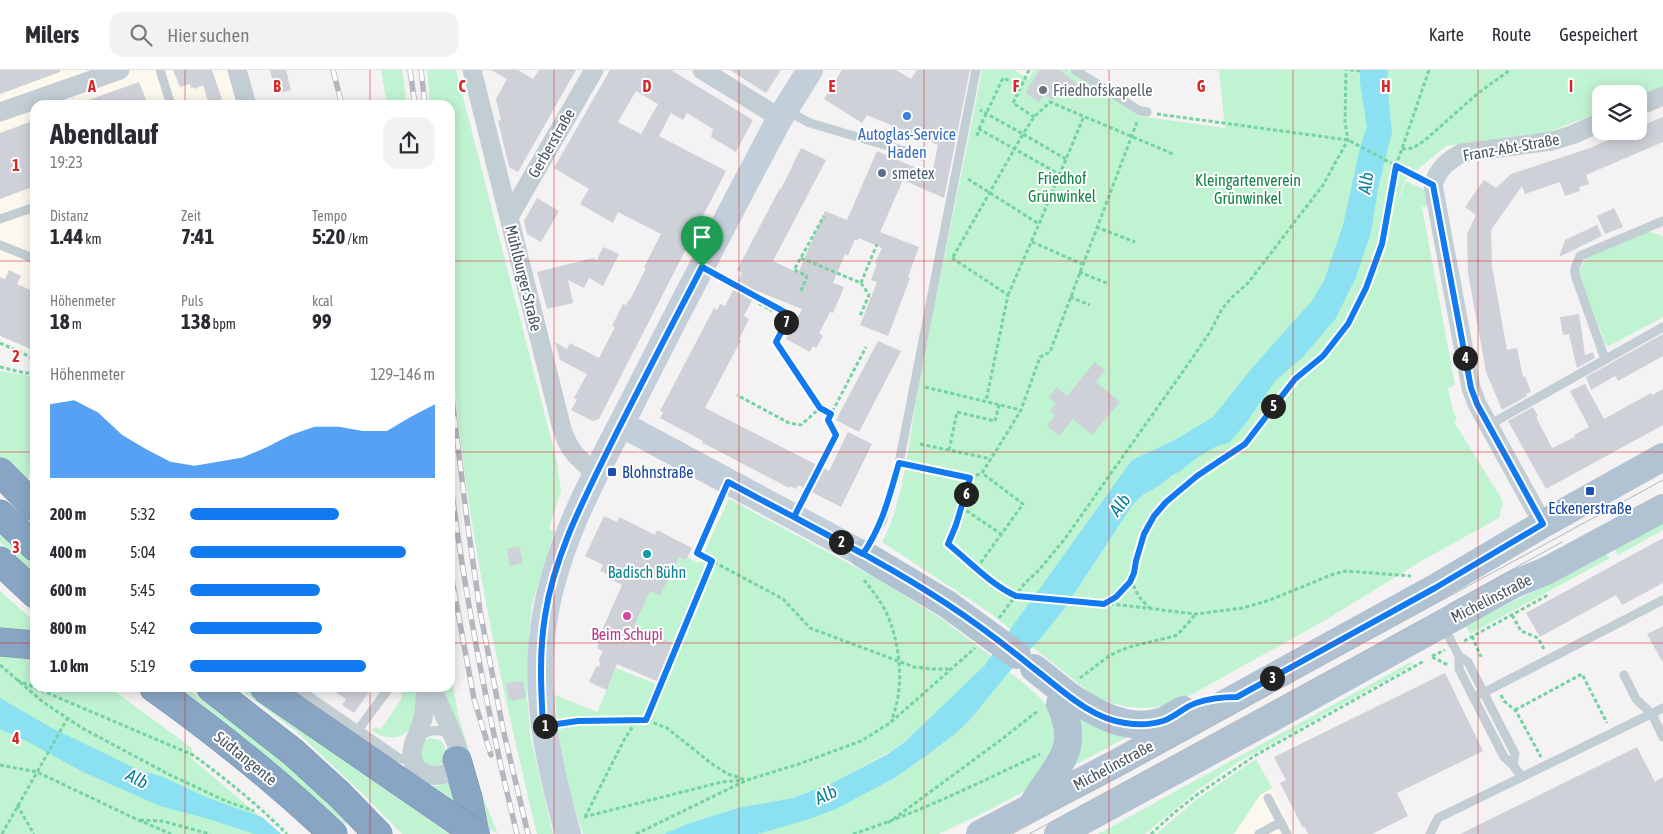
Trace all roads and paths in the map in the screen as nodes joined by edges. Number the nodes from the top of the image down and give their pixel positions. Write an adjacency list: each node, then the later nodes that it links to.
1 (120, 70): 18 (street)
2 (160, 70): 19 (lane)
3 (238, 70): 20 (street)
4 (472, 70): 47 (street, Mühlburger Straße)
5 (594, 70): 47 (street, Gerberstraße)
6 (702, 70): 27 (street)
7 (810, 70): 27 (street)
8 (976, 70): 23 (lane)
9 (1075, 70): 25 (lane)
10 (1346, 70): 35 (path)
11 (1350, 70): 15 (path)
12 (1429, 70): 36 (path)
13 (1510, 70): 36 (path)
14 (1028, 71): 16 (path)
15 (1362, 71)
16 (1021, 86): 26 (path); 28 (path)
17 (1663, 96): 22 (street)
18 (34, 100)
19 (169, 100)
20 (246, 100)
21 (30, 102): 24 (street)
22 (1647, 103)
23 (969, 106): 26 (path); 81 (lane)
24 (0, 112)
25 (1144, 112): 33 (path); 35 (path)
26 (986, 113): 31 (path); 32 (path)
27 (783, 114): 39 (lane); 61 (street)
28 (1034, 116): 29 (path); 32 (path)
29 (1084, 116): 33 (path); 40 (path)
30 (1592, 126): 44 (street, Franz-Abt-Straße)
31 (979, 129): 34 (path); 37 (path)
32 (1023, 134): 37 (path); 40 (path)
33 (1132, 136): 38 (path); 52 (path)
34 (977, 137)
35 (1348, 140): 41 (path); 117 (path)
36 (1402, 149): 41 (path)
37 (1015, 150): 43 (path); 45 (path)
38 (1173, 154)
39 (922, 156)
40 (1066, 159): 43 (path)
41 (1396, 166): 44 (path); 114 (path)
42 (970, 171): 45 (path)
43 (1059, 174): 51 (path)
44 (1433, 185): 90 (street)
45 (989, 193): 51 (path); 59 (path)
46 (30, 209): 49 (lane)
47 (509, 216): 97 (street, Mühlburger Straße)
48 (824, 216): 58 (path)
49 (0, 219)
50 (1663, 221): 77 (lane)
51 (1039, 224): 53 (path)
52 (1096, 227): 54 (path); 60 (path)
53 (1032, 242): 60 (path); 67 (path)
54 (1134, 242)
55 (877, 244): 64 (path)
56 (0, 246): 57 (lane)
57 (30, 257)
58 (801, 258): 64 (path); 66 (path)
59 (952, 258): 62 (path); 67 (path)
60 (1082, 264): 63 (path)
61 (702, 267): 69 (path); 89 (street)
62 (950, 267)
63 (1079, 272): 65 (path); 68 (path)
64 (861, 283): 72 (path)
65 (1109, 284)
66 (801, 291)
67 (1008, 295): 84 (path)
68 (1070, 297): 70 (path); 87 (path)
69 (760, 298): 71 (path); 86 (path)
70 (1090, 305)
71 (770, 311)
72 (860, 316)
73 (1663, 327): 77 (lane)
74 (0, 343): 76 (path)
75 (866, 347): 88 (path)
76 (30, 357)
77 (1605, 359): 90 (lane)
78 (0, 367): 79 (path)
79 (30, 373)
80 (928, 378): 82 (path)
81 (914, 384): 82 (path); 95 (lane)
82 (926, 387): 84 (path)
83 (737, 396): 86 (path)
84 (986, 401): 85 (path)
85 (999, 404): 87 (path); 92 (path)
86 (820, 408): 88 (path)
87 (1021, 410): 94 (path)
88 (831, 414): 105 (path)
89 (621, 424): 97 (street); 100 (street)
90 (1489, 425): 106 (street)
91 (920, 444): 92 (path)
92 (949, 450): 94 (path)
93 (1663, 456): 106 (main road, Michelinstraße)
94 (991, 459): 98 (path)
95 (899, 463): 99 (path); 110 (lane)
96 (0, 472): 101 (highway)
97 (597, 473): 158 (street)
98 (982, 473): 99 (path); 108 (path)
99 (970, 478): 102 (path)
100 (728, 482): 105 (street); 107 (lane)
101 (30, 502)
102 (962, 507): 108 (path); 113 (path)
103 (1663, 508): 123 (main road, Michelinstraße)
104 (0, 514): 109 (highway)
105 (794, 517): 110 (street)
106 (1543, 524): 147 (main road, Michelinstraße)
107 (709, 526): 112 (path)
108 (1001, 534): 113 (path)
109 (30, 542)
110 (863, 554): 129 (path); 149 (main road, bridge)
111 (0, 561): 116 (highway)
112 (712, 561): 129 (path); 156 (path)
113 (977, 568): 117 (path)
114 (1131, 579): 119 (path); 120 (path)
115 (1408, 582): 120 (path)
116 (30, 589)
117 (1016, 596): 119 (path); 121 (path)
118 (1663, 600): 128 (lane)
119 (1104, 604): 120 (path)
120 (1154, 610)
121 (1001, 614)
122 (1512, 615): 128 (path)
123 (1442, 624): 127 (lane); 179 (main road, Michelinstraße)
124 (0, 642): 125 (highway)
125 (30, 645)
126 (973, 650): 132 (path)
127 (1459, 656): 146 (lane); 148 (lane)
128 (1549, 658): 146 (lane)
129 (898, 662): 132 (path); 157 (path)
130 (0, 665): 134 (path)
131 (1449, 666): 191 (path)
132 (951, 669): 157 (path)
133 (1624, 675): 153 (lane)
134 (17, 680): 135 (path); 136 (path)
135 (30, 686)
136 (30, 691)
137 (31, 692): 154 (path)
138 (45, 692): 184 (path)
139 (159, 692): 185 (highway, Südtangente)
140 (216, 692): 186 (highway, Südtangente)
141 (270, 692): 187 (highway, bridge)
142 (303, 692): 159 (lane)
143 (386, 692): 159 (lane)
144 (426, 692): 162 (street)
145 (433, 692): 163 (street)
146 (1483, 693): 148 (lane); 166 (lane)
147 (1237, 697): 149 (main road); 174 (main road, Michelinstraße)
148 (1473, 697): 166 (lane)
149 (1065, 700): 174 (main road)
150 (1504, 701): 152 (path)
151 (1663, 708): 153 (lane)
152 (1514, 710): 160 (path); 168 (path)
153 (1652, 714): 160 (lane); 161 (lane)
154 (67, 719): 169 (path); 175 (path)
155 (637, 719): 156 (path); 158 (path); 178 (path)
156 (646, 720): 171 (path)
157 (890, 723): 171 (path)
158 (543, 726): 178 (street)
159 (358, 730): 165 (lane)
160 (1612, 733): 168 (lane)
161 (1663, 737)
162 (415, 742): 163 (lane); 165 (street)
163 (456, 749): 165 (street); 187 (highway)
164 (1047, 750): 189 (path)
165 (414, 762)
166 (1513, 764): 170 (lane)
167 (0, 765): 169 (path)
168 (1545, 765): 170 (lane)
169 (37, 772): 173 (path); 176 (path)
170 (1521, 776): 194 (lane)
171 (747, 780): 178 (path); 188 (path)
172 (1268, 798): 177 (lane)
173 (17, 805): 180 (path); 181 (path)
174 (1030, 809): 190 (main road, Michelinstraße)
175 (254, 811)
176 (136, 819): 182 (path); 183 (path)
177 (1281, 822): 192 (lane); 193 (lane)
178 (573, 824)
179 (1059, 833)
180 (2, 834)
181 (34, 834)
182 (171, 834)
183 (210, 834)
184 (287, 834)
185 (333, 834)
186 (378, 834)
187 (476, 834)
188 (636, 834)
189 (853, 834)
190 (980, 834)
191 (1151, 834)
192 (1259, 834)
193 (1287, 834)
194 (1430, 834)

